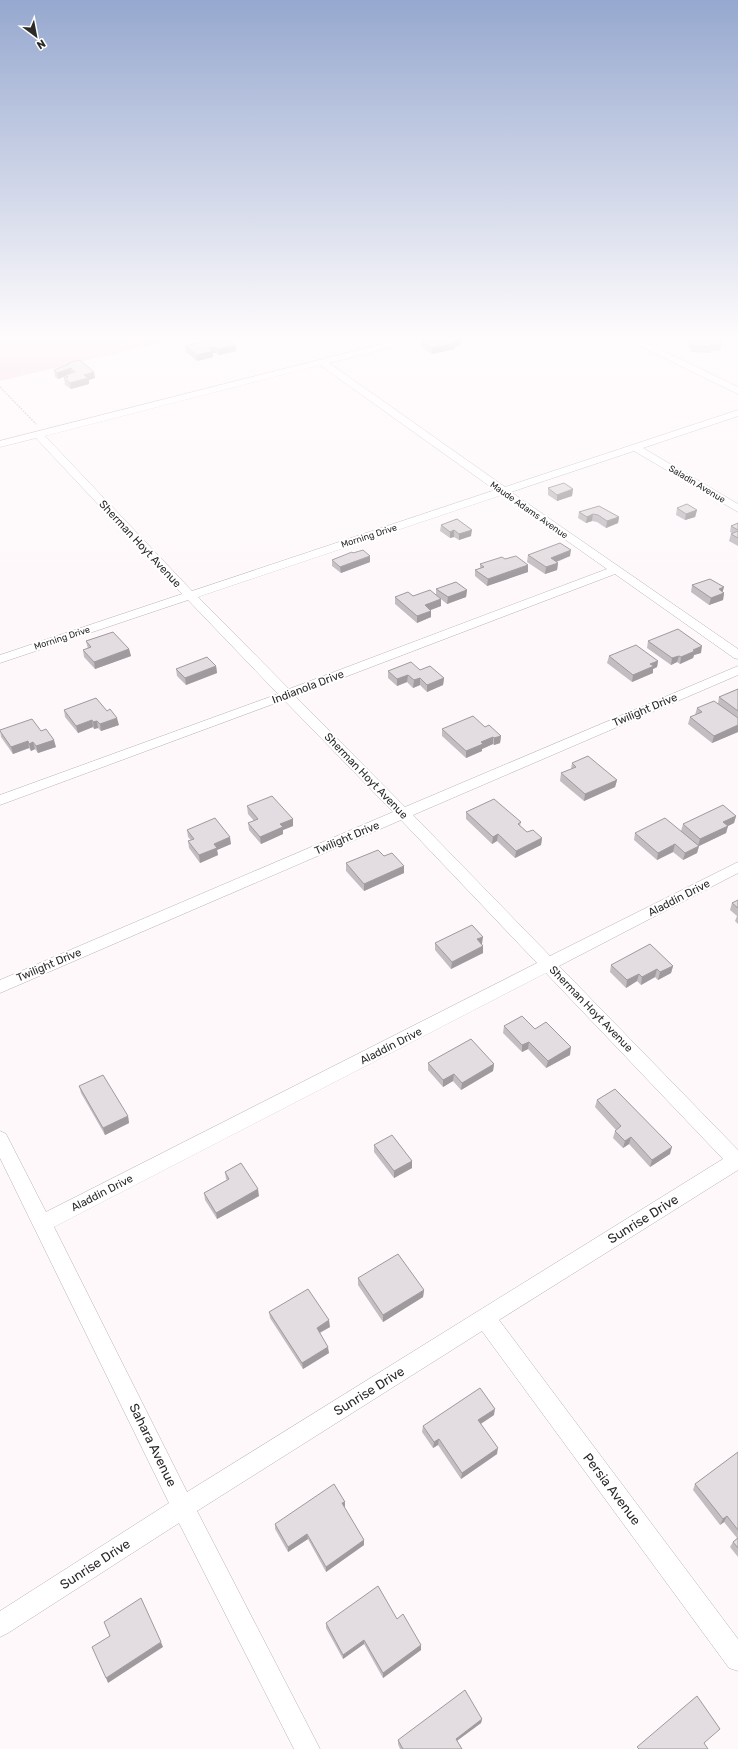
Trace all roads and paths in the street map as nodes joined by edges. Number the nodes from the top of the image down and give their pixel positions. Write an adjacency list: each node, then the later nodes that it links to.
1 (30, 418): 5 (path)
2 (103, 418): 5 (street)
3 (400, 418): 8 (street, Maude Adams Avenue)
4 (724, 418): 7 (street, Morning Drive)
5 (38, 434): 6 (street); 11 (street, Sherman Hoyt Avenue)
6 (0, 444)
7 (635, 447): 8 (street, Morning Drive); 9 (street, Saladin Avenue)
8 (502, 491): 10 (street, Maude Adams Avenue); 11 (street, Morning Drive)
9 (738, 509)
10 (615, 570): 12 (street, Maude Adams Avenue); 15 (street, Indianola Drive)
11 (190, 596): 13 (street, Morning Drive); 15 (street, Sherman Hoyt Avenue)
12 (738, 655)
13 (0, 659)
14 (738, 670): 17 (street, Twilight Drive)
15 (286, 695): 16 (street, Indianola Drive); 17 (street, Sherman Hoyt Avenue)
16 (0, 800)
17 (403, 814): 19 (street, Sherman Hoyt Avenue); 20 (street, Twilight Drive)
18 (738, 867): 19 (street, Aladdin Drive)
19 (548, 965): 22 (street, Sherman Hoyt Avenue); 23 (street, Aladdin Drive)
20 (0, 986)
21 (0, 1139): 23 (street, Sahara Avenue)
22 (737, 1160): 24 (street, Sunrise Drive)
23 (43, 1223): 25 (street, Sahara Avenue)
24 (485, 1318): 25 (street, Sunrise Drive); 27 (street, Persia Avenue)
25 (184, 1507): 26 (street, Sunrise Drive); 28 (street, Sahara Avenue)
26 (0, 1625)
27 (738, 1659)
28 (307, 1749)

